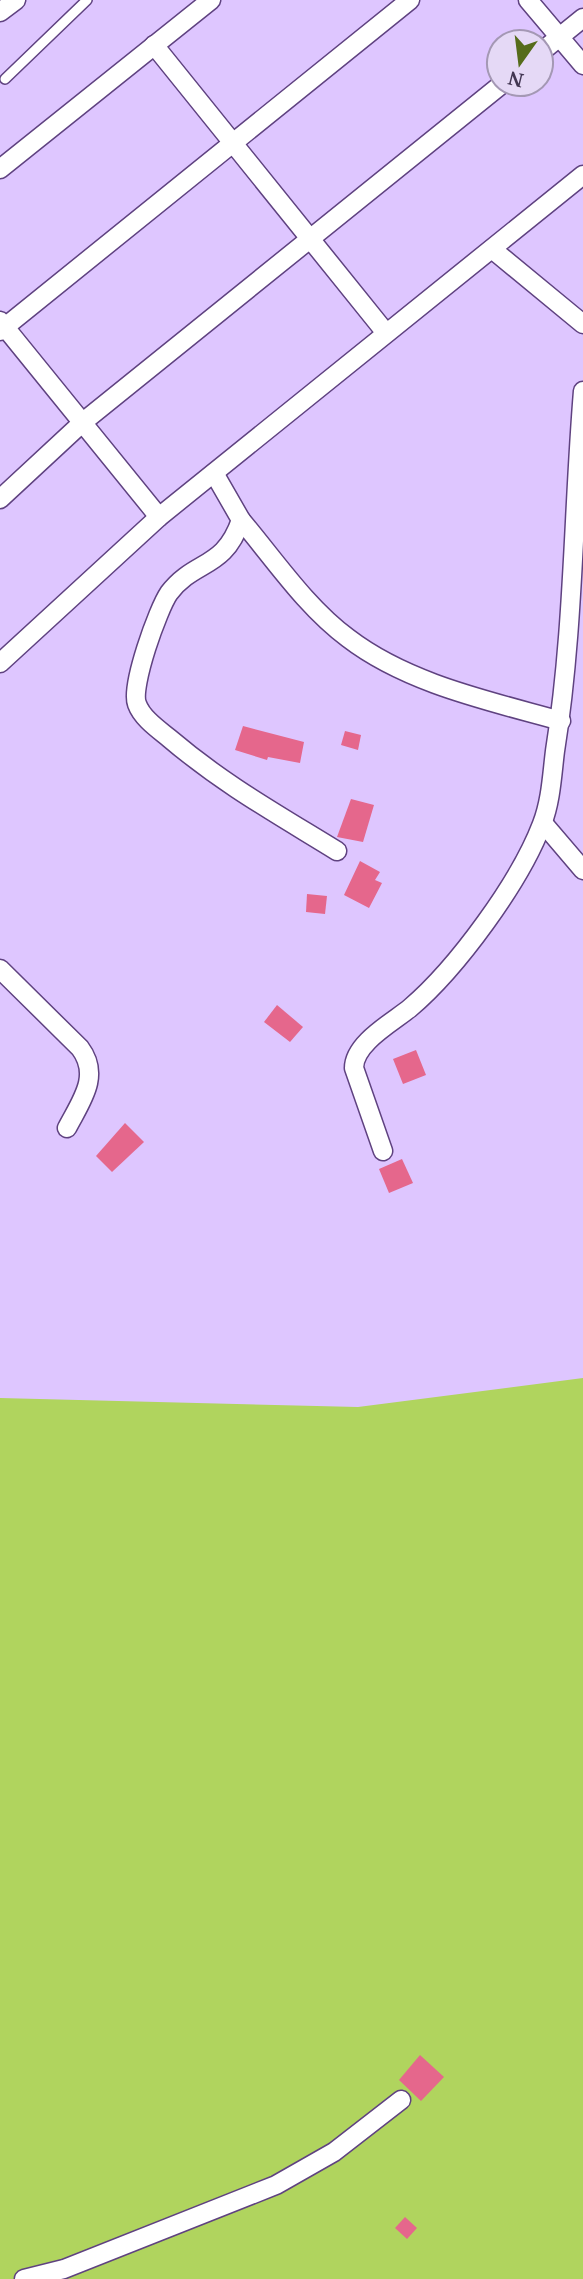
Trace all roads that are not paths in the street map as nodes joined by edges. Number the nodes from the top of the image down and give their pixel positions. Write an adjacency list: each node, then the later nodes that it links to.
1 (16, 0): 6 (street)
2 (87, 0): 12 (lane)
3 (211, 0): 10 (street)
4 (410, 0): 14 (street)
5 (528, 0): 8 (street)
6 (0, 12)
7 (583, 18): 8 (street)
8 (559, 37): 9 (street); 11 (street)
9 (555, 40)
10 (154, 45): 14 (street); 15 (street)
11 (583, 65)
12 (5, 79)
13 (485, 98): 17 (street)
14 (233, 143): 17 (street); 20 (street)
15 (0, 169)
16 (583, 176): 18 (street)
17 (312, 240): 21 (street); 23 (street)
18 (492, 249): 19 (street); 21 (street)
19 (583, 324)
20 (1, 326): 23 (street)
21 (386, 333): 24 (street)
22 (583, 391): 29 (street)
23 (83, 422): 25 (street); 26 (street)
24 (214, 473): 26 (street); 27 (street)
25 (0, 499)
26 (159, 517): 28 (street)
27 (241, 520): 29 (street); 31 (street)
28 (0, 663)
29 (561, 721): 30 (street)
30 (543, 823): 32 (street); 35 (street)
31 (337, 851)
32 (583, 870)
33 (0, 969): 34 (street)
34 (67, 1128)
35 (383, 1151)
36 (401, 2100): 37 (street)
37 (24, 2279)

